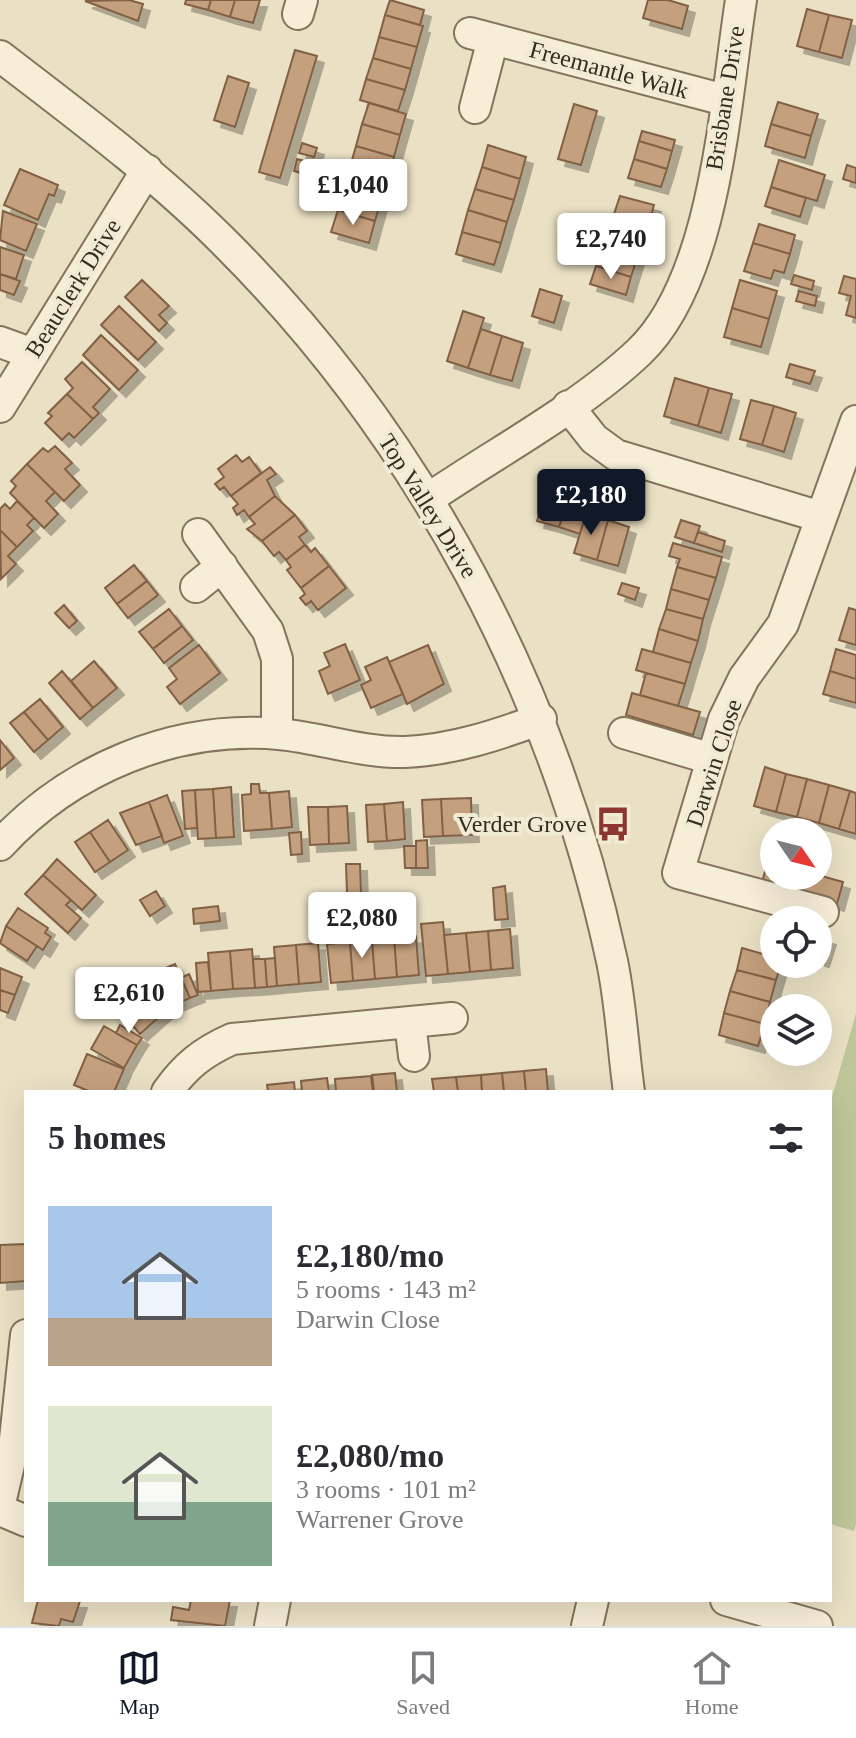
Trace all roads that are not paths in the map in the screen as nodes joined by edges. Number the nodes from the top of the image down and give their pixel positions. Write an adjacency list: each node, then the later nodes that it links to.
1 (741, 0): 3 (street, Brisbane Drive)
2 (0, 56): 5 (street, Top Valley Drive)
3 (725, 100): 4 (street, Freemantle Walk); 8 (street, Brisbane Drive)
4 (475, 108)
5 (147, 170): 7 (street, Beauclerk Drive); 11 (street, Top Valley Drive)
6 (0, 342): 7 (street)
7 (33, 354): 9 (street, Beauclerk Drive)
8 (568, 406): 11 (street, Brisbane Drive); 12 (street)
9 (0, 407)
10 (856, 421): 12 (street, Darwin Close)
11 (428, 499): 16 (street, Top Valley Drive)
12 (821, 517): 19 (street, Darwin Close)
13 (198, 534): 14 (street)
14 (222, 566): 15 (street); 18 (street)
15 (196, 587)
16 (541, 719): 18 (street); 26 (street, Top Valley Drive)
17 (624, 733): 19 (street)
18 (277, 734): 20 (street)
19 (712, 759): 21 (street, Darwin Close)
20 (0, 845)
21 (801, 906)
22 (452, 1018): 23 (street)
23 (410, 1022): 24 (street); 25 (street)
24 (414, 1056)
25 (168, 1090)
26 (629, 1090)
27 (24, 1328): 28 (street)
28 (0, 1329)
29 (24, 1354): 30 (street)
30 (0, 1503)
31 (0, 1510): 32 (street)
32 (24, 1520)
33 (275, 1602): 37 (street)
34 (593, 1602): 38 (street)
35 (733, 1602): 36 (street)
36 (809, 1625)
37 (270, 1626)
38 (587, 1626)

